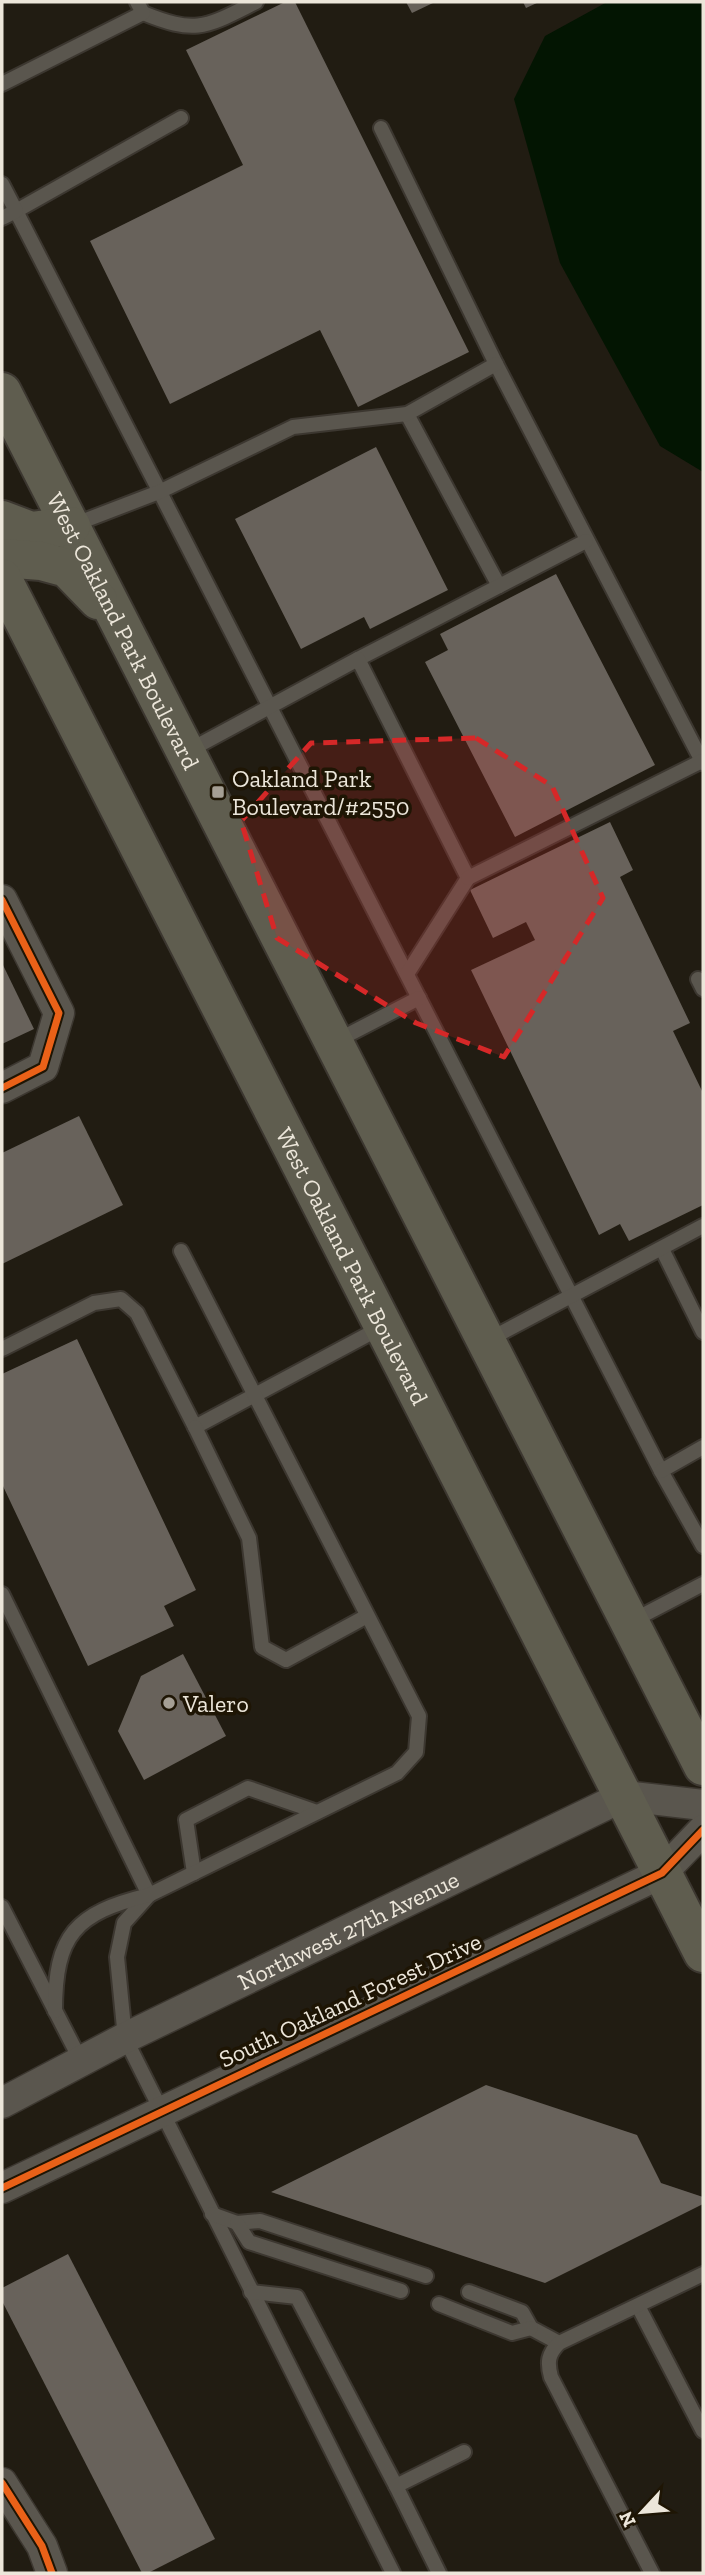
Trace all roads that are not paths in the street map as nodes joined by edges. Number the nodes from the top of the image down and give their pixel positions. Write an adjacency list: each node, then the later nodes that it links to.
1 (256, 2): 2 (lane)
2 (140, 8): 3 (lane)
3 (2, 84)
4 (181, 118): 7 (lane)
5 (381, 128): 9 (lane)
6 (2, 184): 7 (lane)
7 (16, 211): 8 (lane); 12 (lane)
8 (2, 219)
9 (496, 364): 11 (lane); 15 (lane)
10 (2, 392): 14 (main road, West Oakland Park Boulevard)
11 (407, 414): 12 (lane); 17 (lane)
12 (159, 492): 14 (lane); 21 (lane)
13 (2, 520): 14 (main road)
14 (71, 526): 19 (main road, West Oakland Park Boulevard)
15 (586, 541): 17 (lane); 23 (lane)
16 (2, 558): 19 (main road)
17 (499, 586): 20 (lane)
18 (6, 595): 34 (main road, West Oakland Park Boulevard)
19 (117, 620): 22 (main road, West Oakland Park Boulevard)
20 (358, 659): 21 (lane); 24 (lane)
21 (268, 706): 22 (lane); 26 (lane)
22 (185, 752): 28 (main road, West Oakland Park Boulevard)
23 (703, 762): 24 (lane)
24 (468, 878): 26 (lane)
25 (2, 900): 29 (street)
26 (407, 974): 27 (lane)
27 (419, 998): 28 (lane); 33 (lane)
28 (335, 1042): 36 (main road, West Oakland Park Boulevard)
29 (2, 1088)
30 (703, 1226): 31 (lane)
31 (662, 1249): 33 (lane); 35 (lane)
32 (181, 1251): 38 (lane)
33 (572, 1294): 36 (lane); 41 (lane)
34 (386, 1325): 38 (lane); 48 (main road, West Oakland Park Boulevard)
35 (703, 1332)
36 (486, 1341): 46 (main road, West Oakland Park Boulevard)
37 (2, 1349): 39 (lane)
38 (255, 1395): 39 (lane); 45 (lane)
39 (195, 1427): 45 (lane)
40 (703, 1447): 41 (lane)
41 (660, 1471): 42 (lane)
42 (703, 1546)
43 (703, 1584): 46 (lane)
44 (3, 1602): 54 (lane)
45 (368, 1616): 50 (lane)
46 (629, 1622): 47 (main road, West Oakland Park Boulevard)
47 (703, 1766)
48 (624, 1796): 49 (street); 53 (main road, West Oakland Park Boulevard); 58 (street, Northwest 27th Avenue)
49 (703, 1805)
50 (317, 1812): 52 (lane); 52 (lane)
51 (703, 1830): 53 (street, South Oakland Forest Drive)
52 (194, 1873): 54 (lane)
53 (662, 1873): 56 (main road, West Oakland Park Boulevard); 61 (street, South Oakland Forest Drive)
54 (149, 1895): 57 (lane); 58 (lane)
55 (2, 1907): 57 (lane)
56 (703, 1953)
57 (55, 2011): 59 (lane)
58 (125, 2038): 59 (street, Northwest 27th Avenue); 61 (lane)
59 (82, 2061): 60 (street, Northwest 27th Avenue)
60 (2, 2103)
61 (160, 2112): 62 (street, South Oakland Forest Drive); 63 (lane)
62 (2, 2188)
63 (212, 2214): 64 (lane); 68 (lane)
64 (237, 2223): 66 (lane); 67 (lane)
65 (703, 2274): 71 (lane)
66 (426, 2276)
67 (401, 2291)
68 (251, 2292): 77 (lane); 79 (lane)
69 (469, 2292): 72 (lane)
70 (439, 2304): 72 (lane)
71 (638, 2306): 73 (lane); 74 (lane)
72 (531, 2328): 73 (lane)
73 (559, 2343): 81 (lane)
74 (703, 2431)
75 (464, 2452): 77 (lane)
76 (2, 2483): 78 (street)
77 (396, 2486): 80 (lane)
78 (52, 2573)
79 (393, 2573)
80 (439, 2573)
81 (652, 2573)

